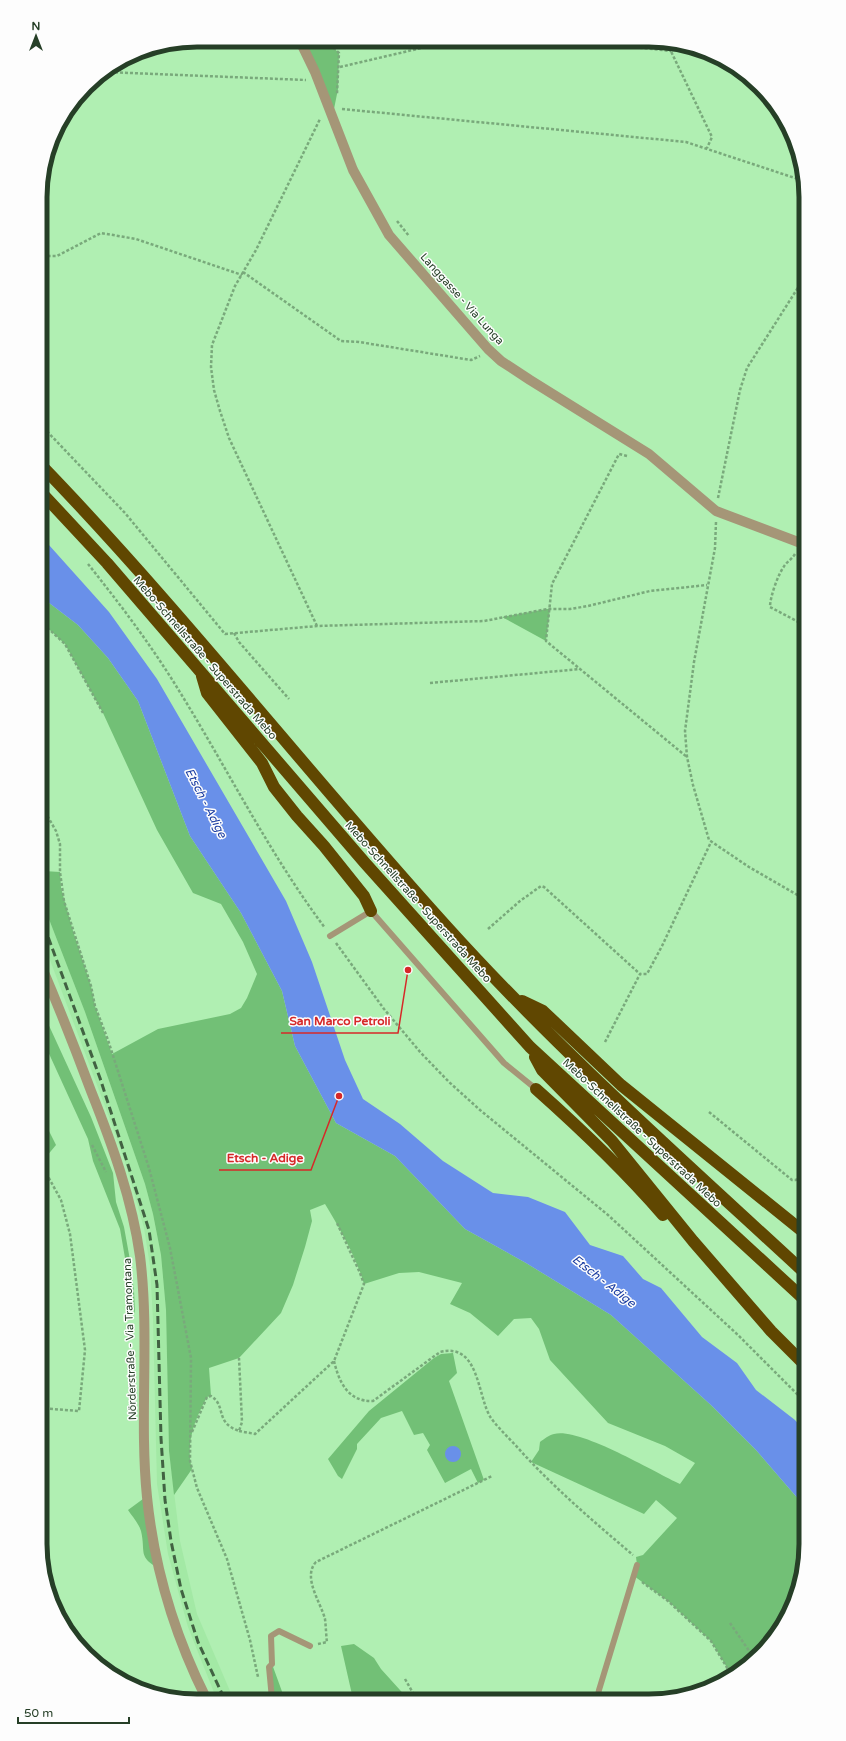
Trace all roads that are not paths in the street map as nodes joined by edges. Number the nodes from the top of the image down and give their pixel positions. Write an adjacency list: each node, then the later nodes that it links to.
1 (303, 47): 4 (street, Langgasse - Via Lunga)
2 (47, 471): 9 (highway, Mebo-Schnellstraße - Superstrada Mebo)
3 (47, 499): 5 (highway, Mebo-Schnellstraße - Superstrada Mebo)
4 (799, 542)
5 (201, 672): 6 (highway); 10 (highway, Mebo-Schnellstraße - Superstrada Mebo)
6 (371, 911): 7 (lane); 11 (lane)
7 (330, 936)
8 (47, 981): 19 (street, Nörderstraße - Via Tramontana)
9 (514, 997): 12 (highway); 13 (highway, Mebo-Schnellstraße - Superstrada Mebo)
10 (530, 1047): 14 (highway, Mebo-Schnellstraße - Superstrada Mebo); 15 (highway)
11 (536, 1089): 15 (highway)
12 (799, 1228)
13 (799, 1267)
14 (799, 1295)
15 (757, 1314): 16 (highway)
16 (799, 1359)
17 (637, 1565): 21 (lane)
18 (310, 1646): 20 (lane)
19 (204, 1694)
20 (271, 1694)
21 (598, 1694)

